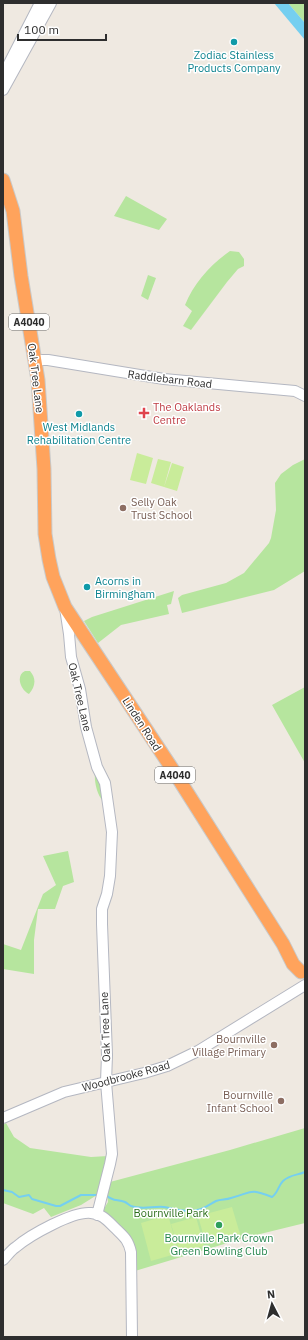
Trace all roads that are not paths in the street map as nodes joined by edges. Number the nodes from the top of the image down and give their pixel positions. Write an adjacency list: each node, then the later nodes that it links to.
1 (40, 3): 3 (street)
2 (51, 3): 4 (street)
3 (3, 75)
4 (3, 90)
5 (3, 180): 6 (highway, Oak Tree Lane / A4040)
6 (35, 360): 7 (street, Raddlebarn Road); 8 (highway, Oak Tree Lane / A4040)
7 (305, 396)
8 (65, 607): 9 (highway, Linden Road / A4040); 11 (street, Oak Tree Lane)
9 (303, 976)
10 (305, 985): 11 (street, Woodbrooke Road)
11 (106, 1082): 12 (street, Woodbrooke Road); 13 (street, Oak Tree Lane)
12 (3, 1118)
13 (97, 1214): 14 (street); 15 (street)
14 (3, 1260)
15 (132, 1337)

